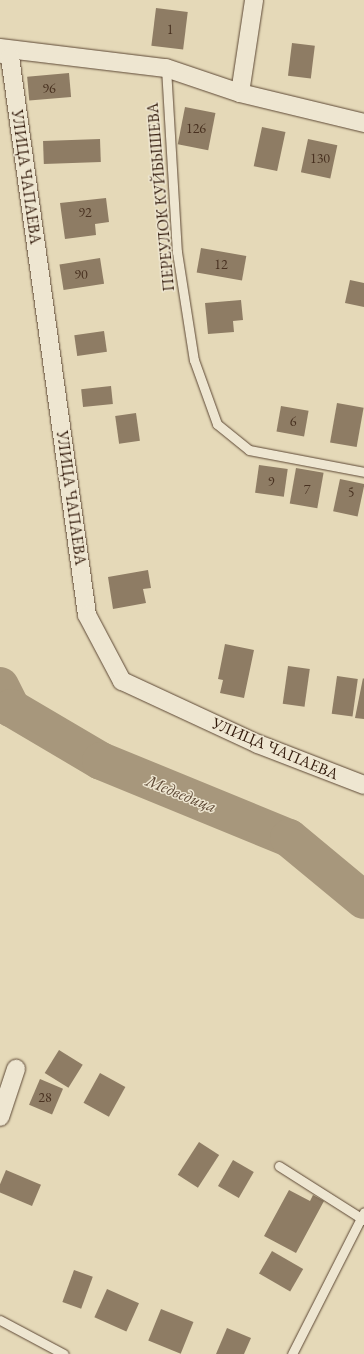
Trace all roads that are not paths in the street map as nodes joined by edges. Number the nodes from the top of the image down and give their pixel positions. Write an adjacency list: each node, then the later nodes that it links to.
1 (254, 0): 5 (street)
2 (0, 48): 4 (street)
3 (0, 52): 8 (street, УЛИЦА ЧАПАЕВА)
4 (166, 68): 5 (street); 7 (lane, ПЕРЕУЛОК КУЙБЫШЕВА)
5 (240, 93): 6 (street)
6 (364, 123)
7 (364, 472)
8 (364, 785)
9 (16, 1069): 10 (street)
10 (0, 1117)
11 (279, 1166): 12 (lane)
12 (363, 1216): 15 (lane)
13 (0, 1320): 14 (lane)
14 (64, 1354)
15 (292, 1354)

